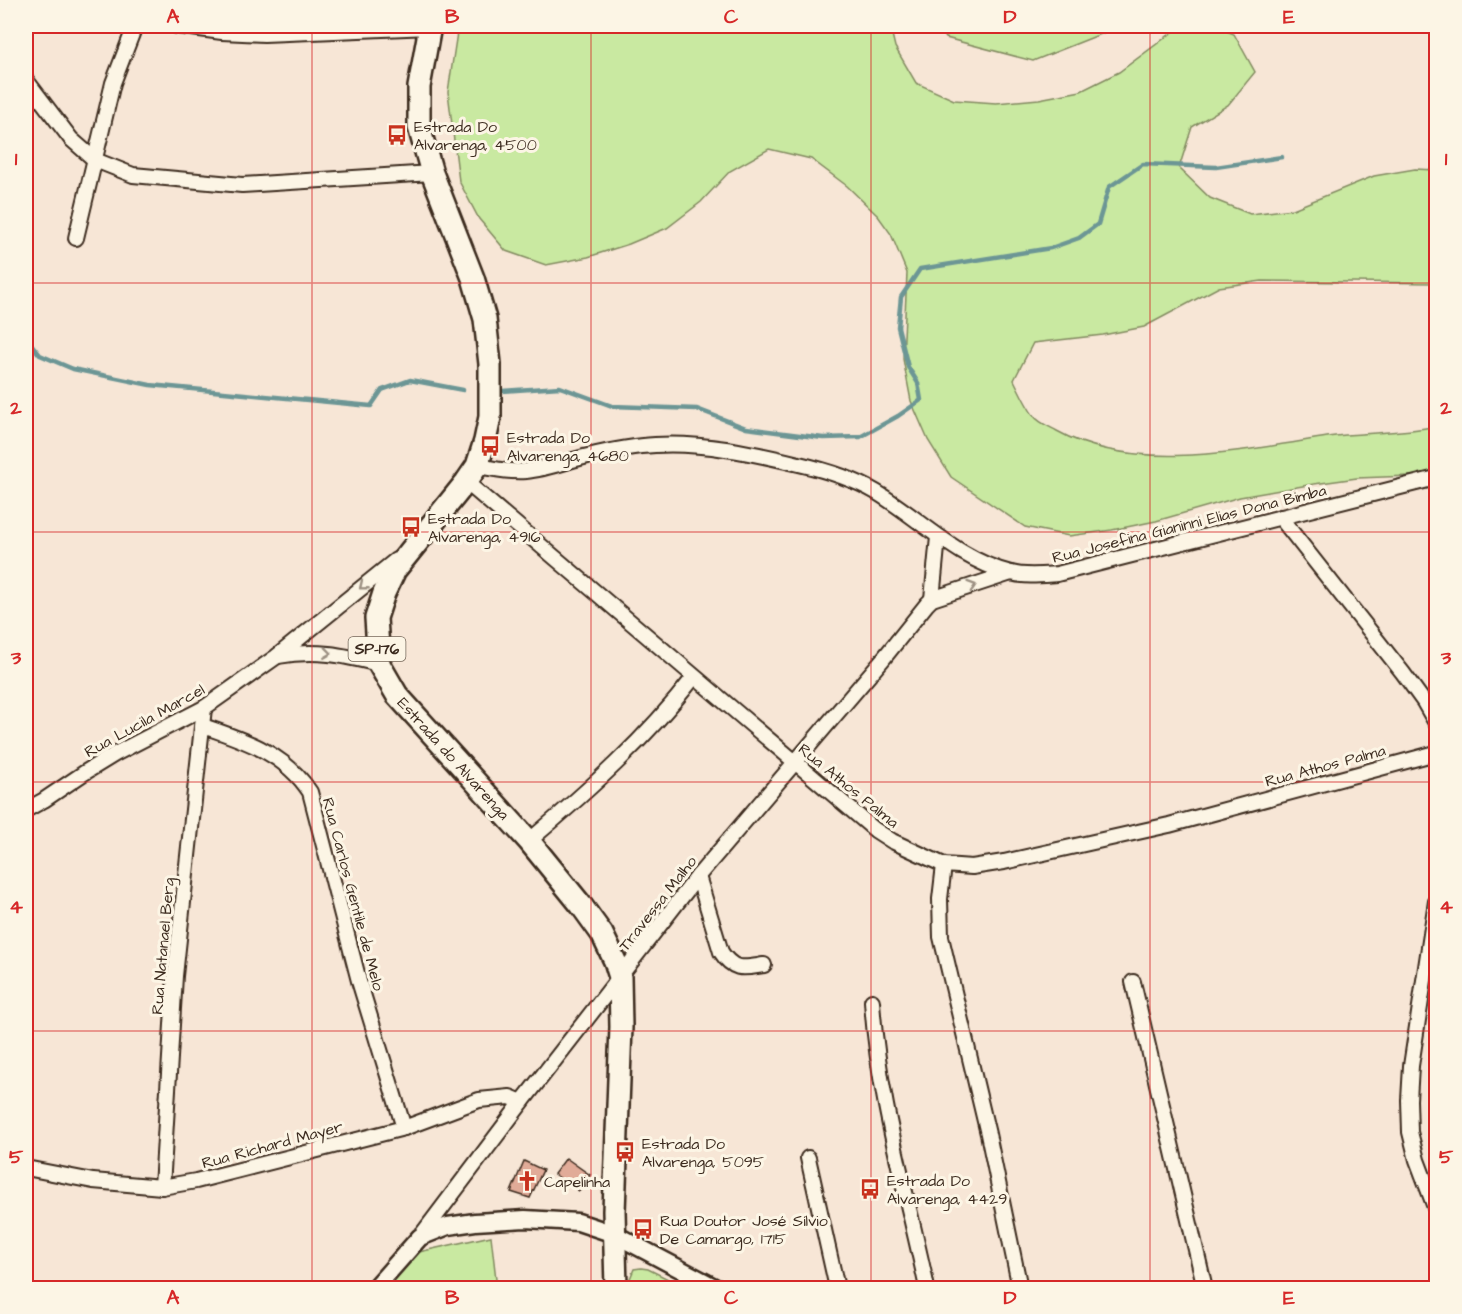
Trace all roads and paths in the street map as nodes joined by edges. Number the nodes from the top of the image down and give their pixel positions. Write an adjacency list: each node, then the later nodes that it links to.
1 (135, 26): 5 (street)
2 (177, 26): 3 (street)
3 (430, 26): 6 (main road, Estrada do Alvarenga / SP-176)
4 (26, 80): 5 (street)
5 (95, 160): 6 (street); 7 (street)
6 (432, 173): 8 (main road, Estrada do Alvarenga / SP-176)
7 (76, 238)
8 (471, 474): 11 (street, Rua Josefina Gianinni Elias Dona Bimba); 12 (main road, Estrada do Alvarenga / SP-176); 17 (street, Rua Athos Palma)
9 (1437, 478): 10 (street, Rua Josefina Gianinni Elias Dona Bimba)
10 (1280, 517): 13 (street, Rua Josefina Gianinni Elias Dona Bimba); 19 (street)
11 (938, 537): 13 (street, Rua Josefina Gianinni Elias Dona Bimba); 14 (street)
12 (409, 550): 15 (street, Rua Lucila Marcel, one-way to 15); 16 (main road, Estrada do Alvarenga / SP-176)
13 (1011, 573): 14 (street, one-way to 13)
14 (932, 599): 22 (street, Travessa Malho)
15 (276, 657): 16 (street, Rua Lucila Marcel, one-way to 16); 18 (street, Rua Lucila Marcel)
16 (379, 664): 24 (main road, Estrada do Alvarenga / SP-176)
17 (694, 676): 22 (street, Rua Athos Palma); 24 (street)
18 (204, 708): 20 (street, Rua Natanael Berg); 23 (street, Rua Lucila Marcel)
19 (1437, 723)
20 (203, 726): 33 (street, Rua Carlos Gentile de Melo); 36 (street, Rua Natanael Berg)
21 (1437, 753): 25 (street, Rua Athos Palma)
22 (794, 763): 25 (street, Rua Athos Palma); 26 (street, Travessa Malho)
23 (26, 810)
24 (529, 842): 29 (main road, Estrada do Alvarenga / SP-176)
25 (944, 865): 45 (street)
26 (698, 876): 28 (street); 29 (street, Travessa Malho)
27 (1437, 902): 37 (street)
28 (765, 965)
29 (620, 977): 32 (street, Travessa Malho); 38 (main road, Estrada do Alvarenga / SP-176)
30 (1133, 982): 46 (street)
31 (872, 1000): 44 (street)
32 (522, 1102): 33 (street, Rua Richard Mayer); 39 (street, Travessa Malho)
33 (404, 1128): 36 (street, Rua Richard Mayer)
34 (808, 1158): 43 (street)
35 (26, 1168): 36 (street, Rua Richard Mayer)
36 (162, 1187)
37 (1437, 1210)
38 (614, 1234): 39 (street); 41 (main road, Estrada do Alvarenga / SP-176); 42 (street)
39 (420, 1237): 40 (street)
40 (375, 1288)
41 (616, 1288)
42 (716, 1288)
43 (837, 1288)
44 (927, 1288)
45 (1020, 1288)
46 (1205, 1288)

